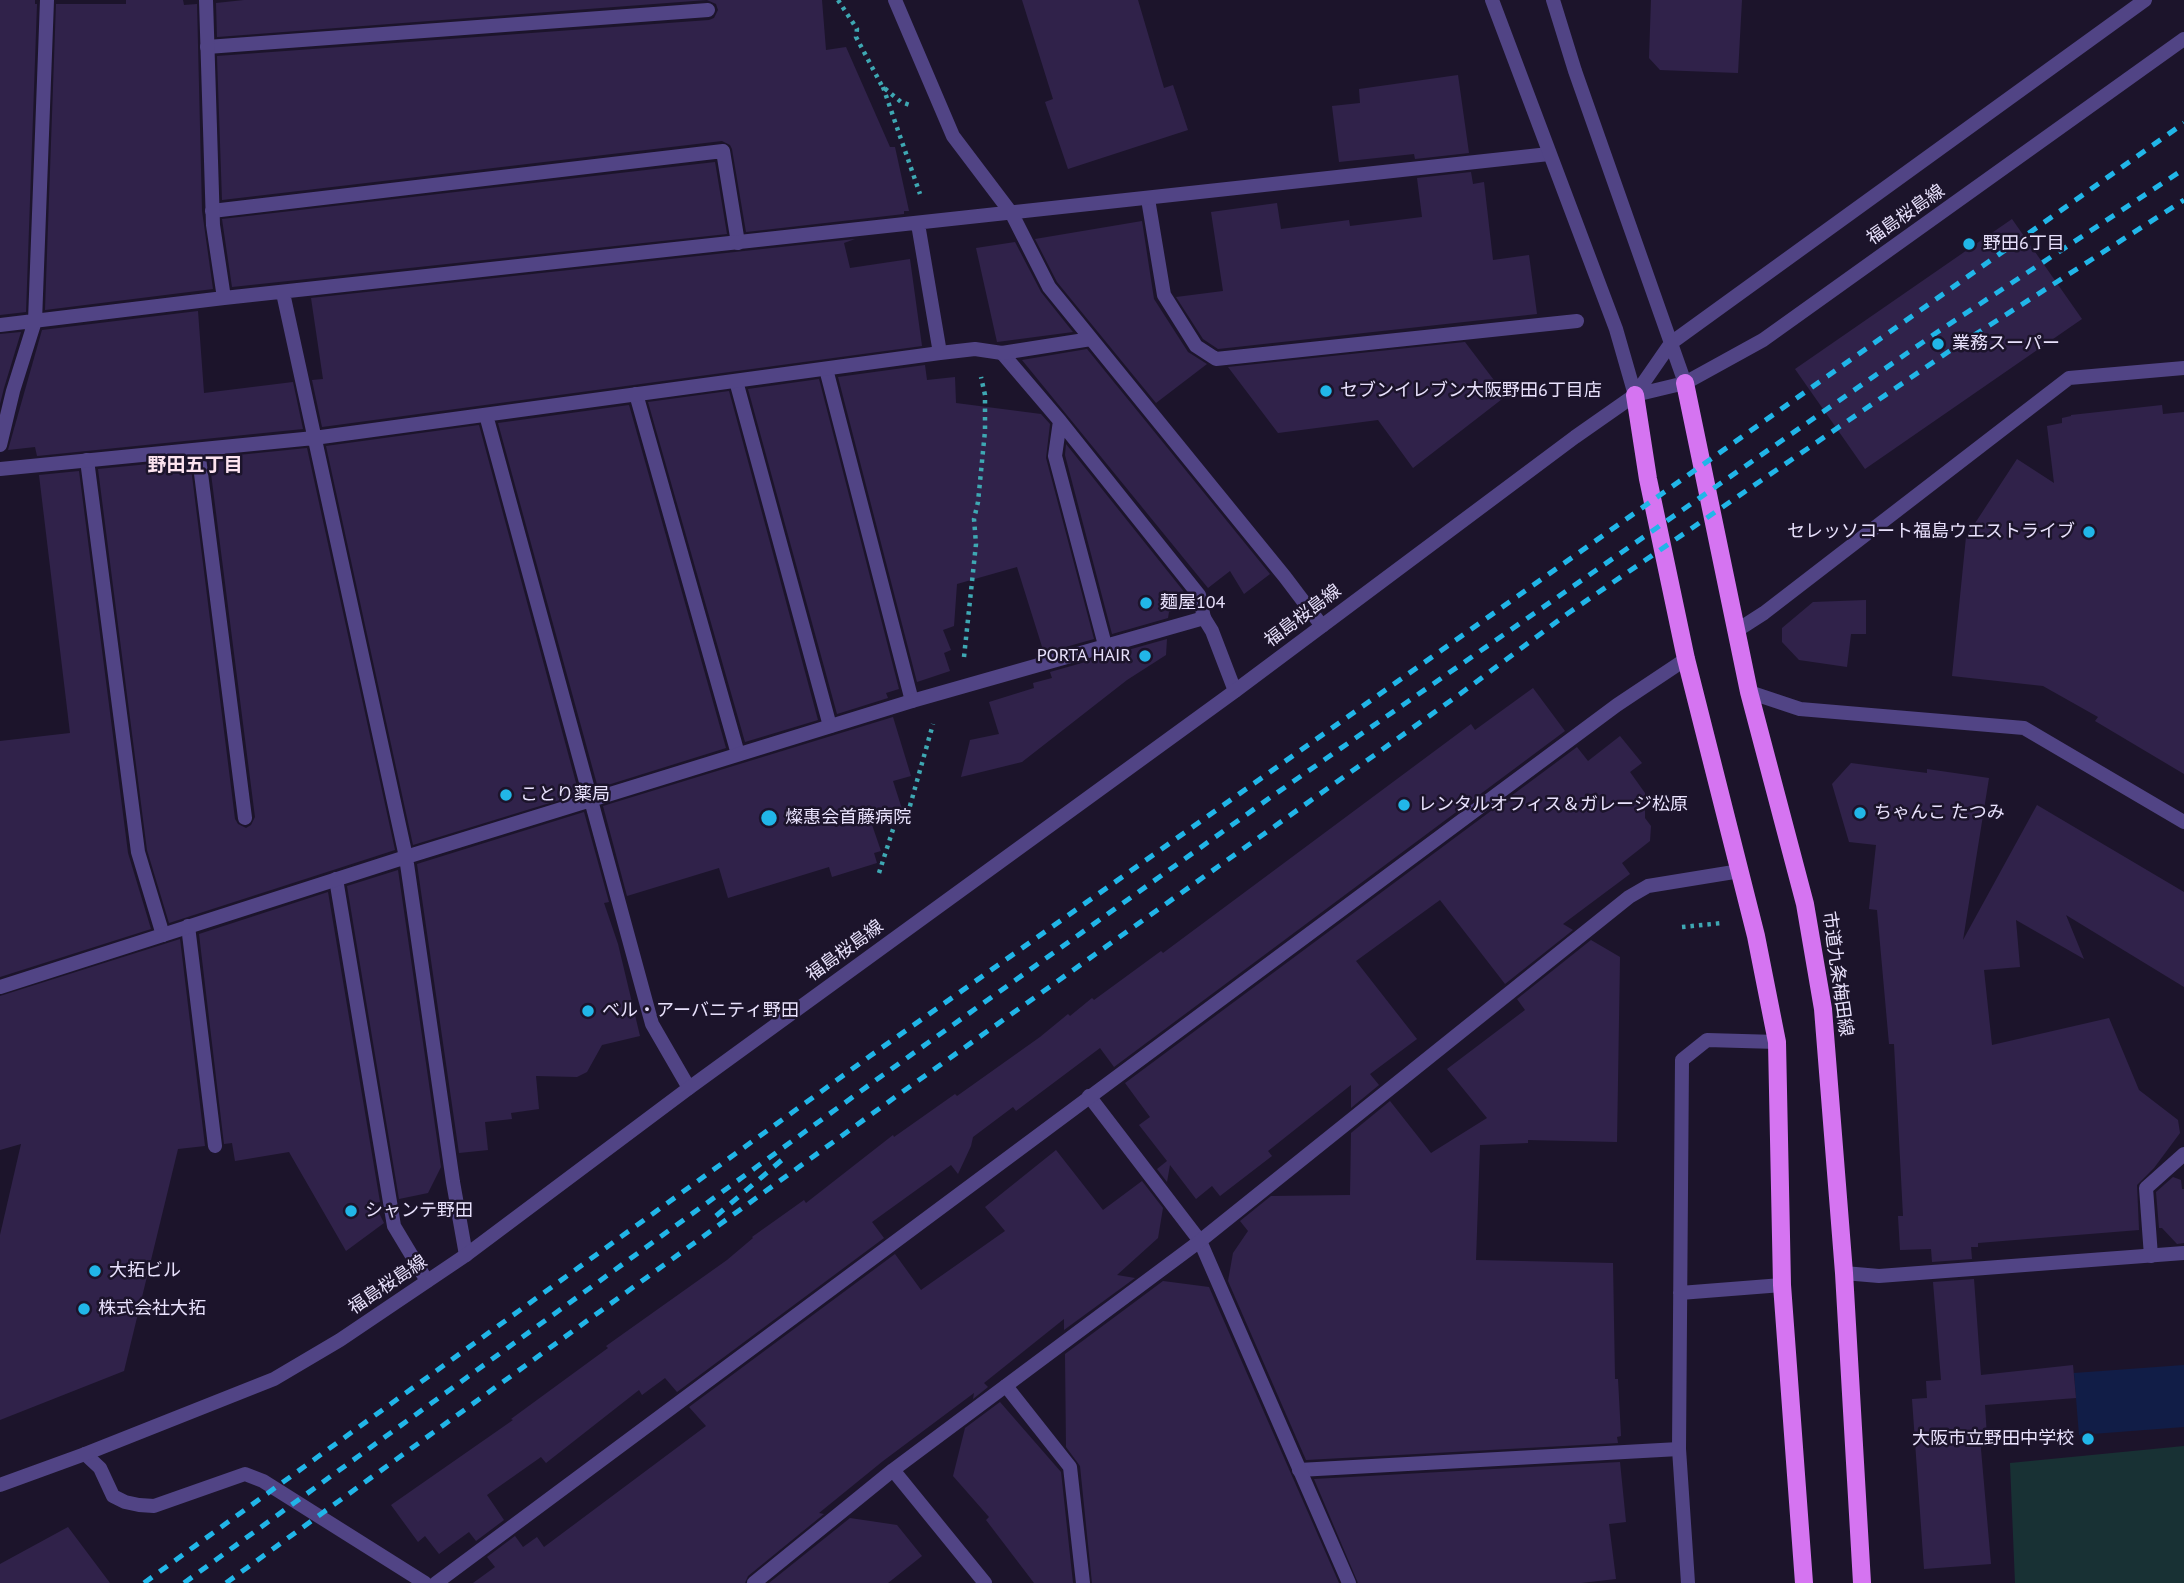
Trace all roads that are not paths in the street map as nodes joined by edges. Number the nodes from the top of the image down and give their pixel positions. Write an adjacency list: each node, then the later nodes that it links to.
1 (47, 0): 18 (street)
2 (206, 0): 9 (street)
3 (895, 0): 13 (street)
4 (1492, 0): 10 (street)
5 (1553, 0): 22 (street)
6 (2145, 0): 22 (street, 福島桜島線)
7 (708, 9): 9 (street)
8 (2184, 39): 28 (street, 福島桜島線)
9 (207, 47): 12 (street)
10 (1549, 154): 11 (street); 30 (street)
11 (1148, 200): 13 (street); 19 (street)
12 (212, 211): 15 (street); 17 (street)
13 (1012, 214): 14 (street); 21 (street)
14 (924, 223): 15 (street); 23 (street)
15 (737, 243): 16 (street)
16 (283, 293): 17 (street); 33 (street)
17 (224, 298): 18 (street)
18 (35, 321): 20 (street); 34 (street)
19 (1577, 321)
20 (0, 325)
21 (1091, 339): 24 (street); 39 (street)
22 (1671, 343): 28 (street); 30 (street, 福島桜島線)
23 (940, 353): 24 (street); 26 (street)
24 (1002, 353): 32 (street)
25 (2184, 368): 40 (street)
26 (826, 369): 27 (street); 45 (street)
27 (736, 381): 29 (street); 46 (street)
28 (1685, 383): 30 (street, 福島桜島線); 40 (main road, 市道九条梅田線)
29 (636, 394): 31 (street); 47 (street)
30 (1635, 395): 39 (street, 福島桜島線); 42 (main road)
31 (486, 415): 33 (street); 48 (street)
32 (1060, 421): 38 (street); 41 (street)
33 (314, 438): 35 (street); 51 (street)
34 (0, 445)
35 (198, 450): 36 (street); 49 (street)
36 (87, 460): 37 (street); 55 (street)
37 (0, 468)
38 (1204, 618): 41 (street); 43 (street)
39 (1322, 626): 43 (street, 福島桜島線)
40 (1736, 631): 44 (main road, 市道九条梅田線)
41 (1105, 645): 45 (street)
42 (1686, 659): 52 (main road); 59 (street)
43 (1235, 691): 58 (street, 福島桜島線)
44 (1749, 692): 50 (street); 66 (main road, 市道九条梅田線)
45 (912, 701): 46 (street)
46 (830, 726): 47 (street)
47 (738, 754): 48 (street)
48 (591, 800): 51 (street); 58 (street)
49 (246, 818)
50 (2184, 822)
51 (406, 857): 53 (street); 64 (street)
52 (1740, 871): 57 (main road); 62 (street)
53 (336, 879): 54 (street); 67 (street)
54 (188, 926): 55 (street); 60 (street)
55 (163, 935): 56 (street)
56 (0, 987)
57 (1777, 1042): 68 (main road); 69 (street)
58 (689, 1088): 64 (street, 福島桜島線)
59 (1089, 1096): 62 (street); 77 (street)
60 (215, 1146)
61 (2184, 1154): 65 (street)
62 (1200, 1241): 70 (street); 74 (street)
63 (2184, 1253): 65 (street)
64 (466, 1255): 67 (street, 福島桜島線)
65 (2151, 1256): 66 (street)
66 (1844, 1273): 84 (main road, 市道九条梅田線)
67 (426, 1282): 72 (street, 福島桜島線)
68 (1782, 1285): 69 (street); 83 (main road)
69 (1680, 1293): 71 (street)
70 (1006, 1386): 73 (street); 80 (street)
71 (1679, 1449): 74 (street); 82 (street)
72 (85, 1454): 75 (street, 福島桜島線); 76 (street)
73 (893, 1470): 78 (street); 79 (street)
74 (1299, 1470): 81 (street)
75 (4, 1481)
76 (425, 1583)
77 (436, 1583)
78 (754, 1583)
79 (985, 1583)
80 (1083, 1583)
81 (1349, 1583)
82 (1688, 1583)
83 (1804, 1583)
84 (1862, 1583)

